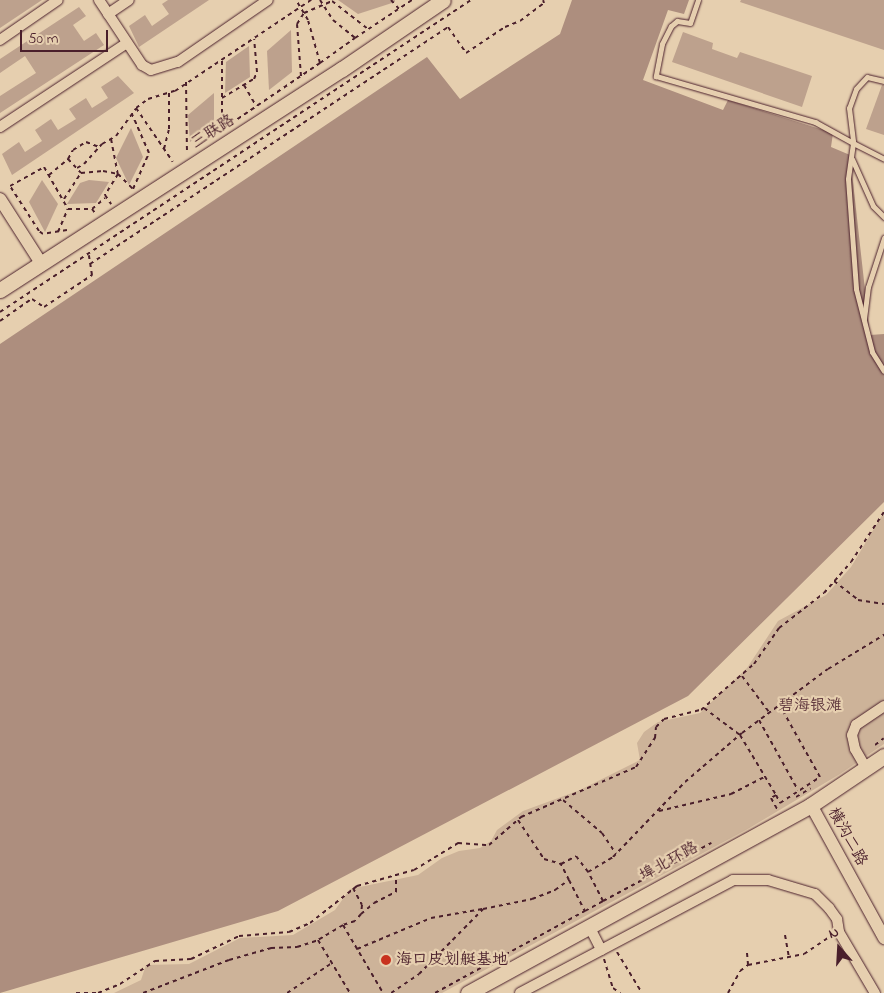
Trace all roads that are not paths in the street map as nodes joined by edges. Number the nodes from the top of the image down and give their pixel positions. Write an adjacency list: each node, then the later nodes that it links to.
1 (58, 0): 8 (street)
2 (98, 0): 7 (street)
3 (129, 0): 7 (street)
4 (268, 0): 9 (street)
5 (442, 0): 18 (main road, 三联路)
6 (698, 0): 12 (lane)
7 (108, 14): 9 (street)
8 (0, 40)
9 (128, 43): 11 (street)
10 (884, 82): 12 (lane)
11 (0, 127)
12 (853, 143): 13 (lane); 14 (lane)
13 (851, 156): 16 (lane); 20 (lane)
14 (884, 159)
15 (0, 199): 18 (street)
16 (884, 217)
17 (884, 238): 20 (lane)
18 (42, 263): 19 (main road, 三联路)
19 (0, 290)
20 (863, 325): 21 (lane)
21 (884, 371)
22 (884, 706): 24 (street)
23 (884, 756): 24 (main road, 埠北环路)
24 (862, 762): 25 (main road, 埠北环路)
25 (811, 805): 26 (main road, 埠北环路); 27 (street, 横沟二路)
26 (589, 926): 28 (street); 29 (main road, 埠北环路)
27 (884, 938)
28 (601, 950): 30 (street); 31 (street)
29 (468, 993)
30 (520, 993)
31 (875, 993)

